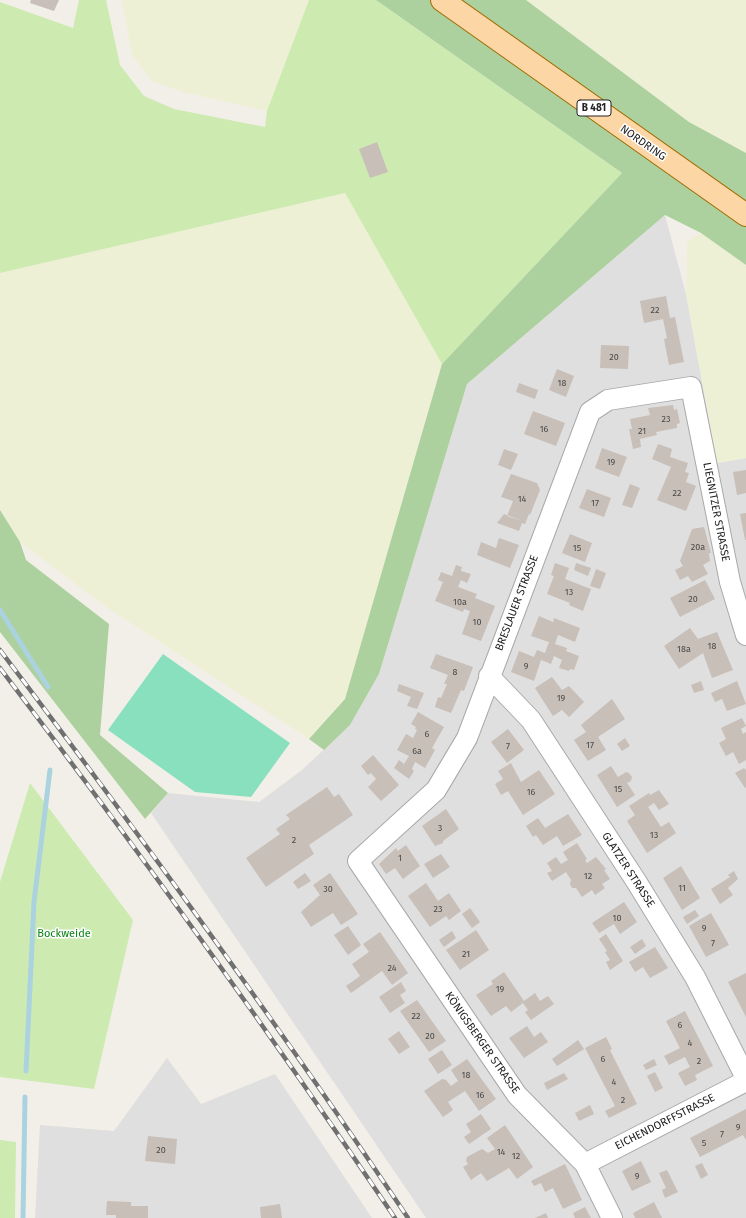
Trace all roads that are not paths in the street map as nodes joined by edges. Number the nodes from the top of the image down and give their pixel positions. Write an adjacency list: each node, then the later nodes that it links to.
1 (442, 0): 2 (main road, NORDRING / B 481)
2 (746, 216)
3 (691, 387): 4 (street, LIEGNITZER STRASSE); 5 (street, BRESLAUER STRASSE)
4 (746, 635)
5 (489, 676): 6 (street, BRESLAUER STRASSE); 7 (street, GLATZER STRASSE)
6 (358, 861): 8 (street, KÖNIGSBERGER STRASSE)
7 (746, 1079): 8 (street, EICHENDORFFSTRASSE)
8 (585, 1164): 9 (street, KÖNIGSBERGER STRASSE)
9 (612, 1218)

